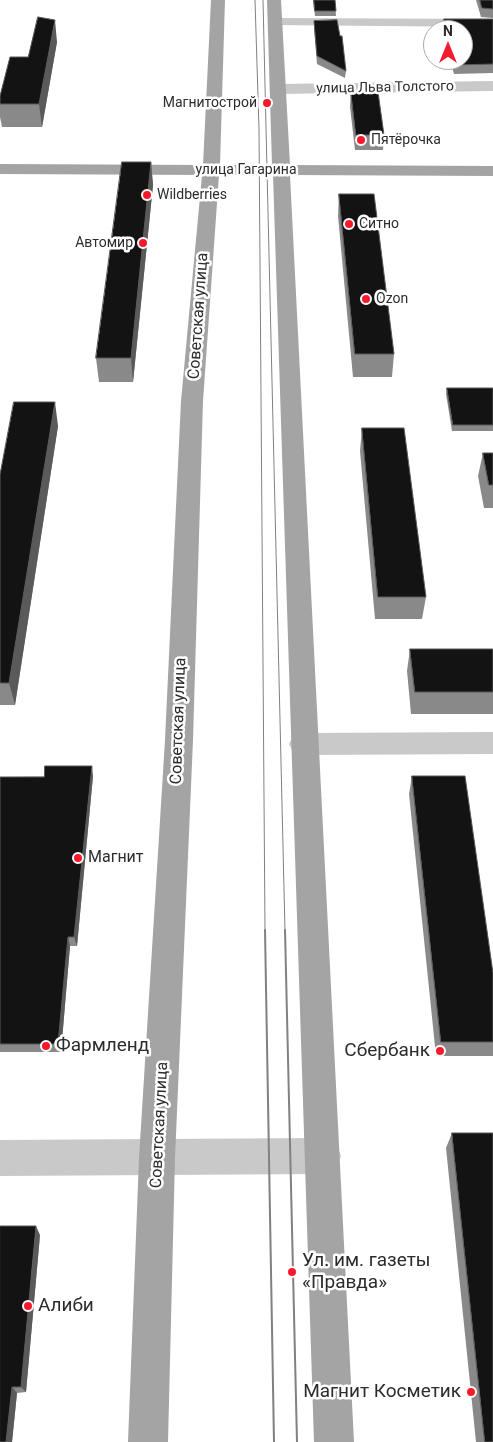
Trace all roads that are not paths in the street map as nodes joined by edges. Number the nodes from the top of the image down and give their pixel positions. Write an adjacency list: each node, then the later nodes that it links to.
1 (218, 0): 7 (main road, Советская улица)
2 (274, 11): 3 (street); 5 (main road)
3 (493, 23)
4 (493, 86): 5 (street, улица Льва Толстого)
5 (278, 89): 8 (main road)
6 (0, 169): 7 (main road, улица Гагарина)
7 (210, 170): 8 (main road, улица Гагарина); 14 (main road, Советская улица)
8 (281, 170): 9 (main road, улица Гагарина); 11 (main road)
9 (493, 170)
10 (493, 743): 11 (street)
11 (303, 744): 12 (main road)
12 (324, 1156): 14 (street); 16 (main road)
13 (0, 1158): 14 (street)
14 (157, 1158): 15 (main road, Советская улица)
15 (148, 1442)
16 (334, 1442)

